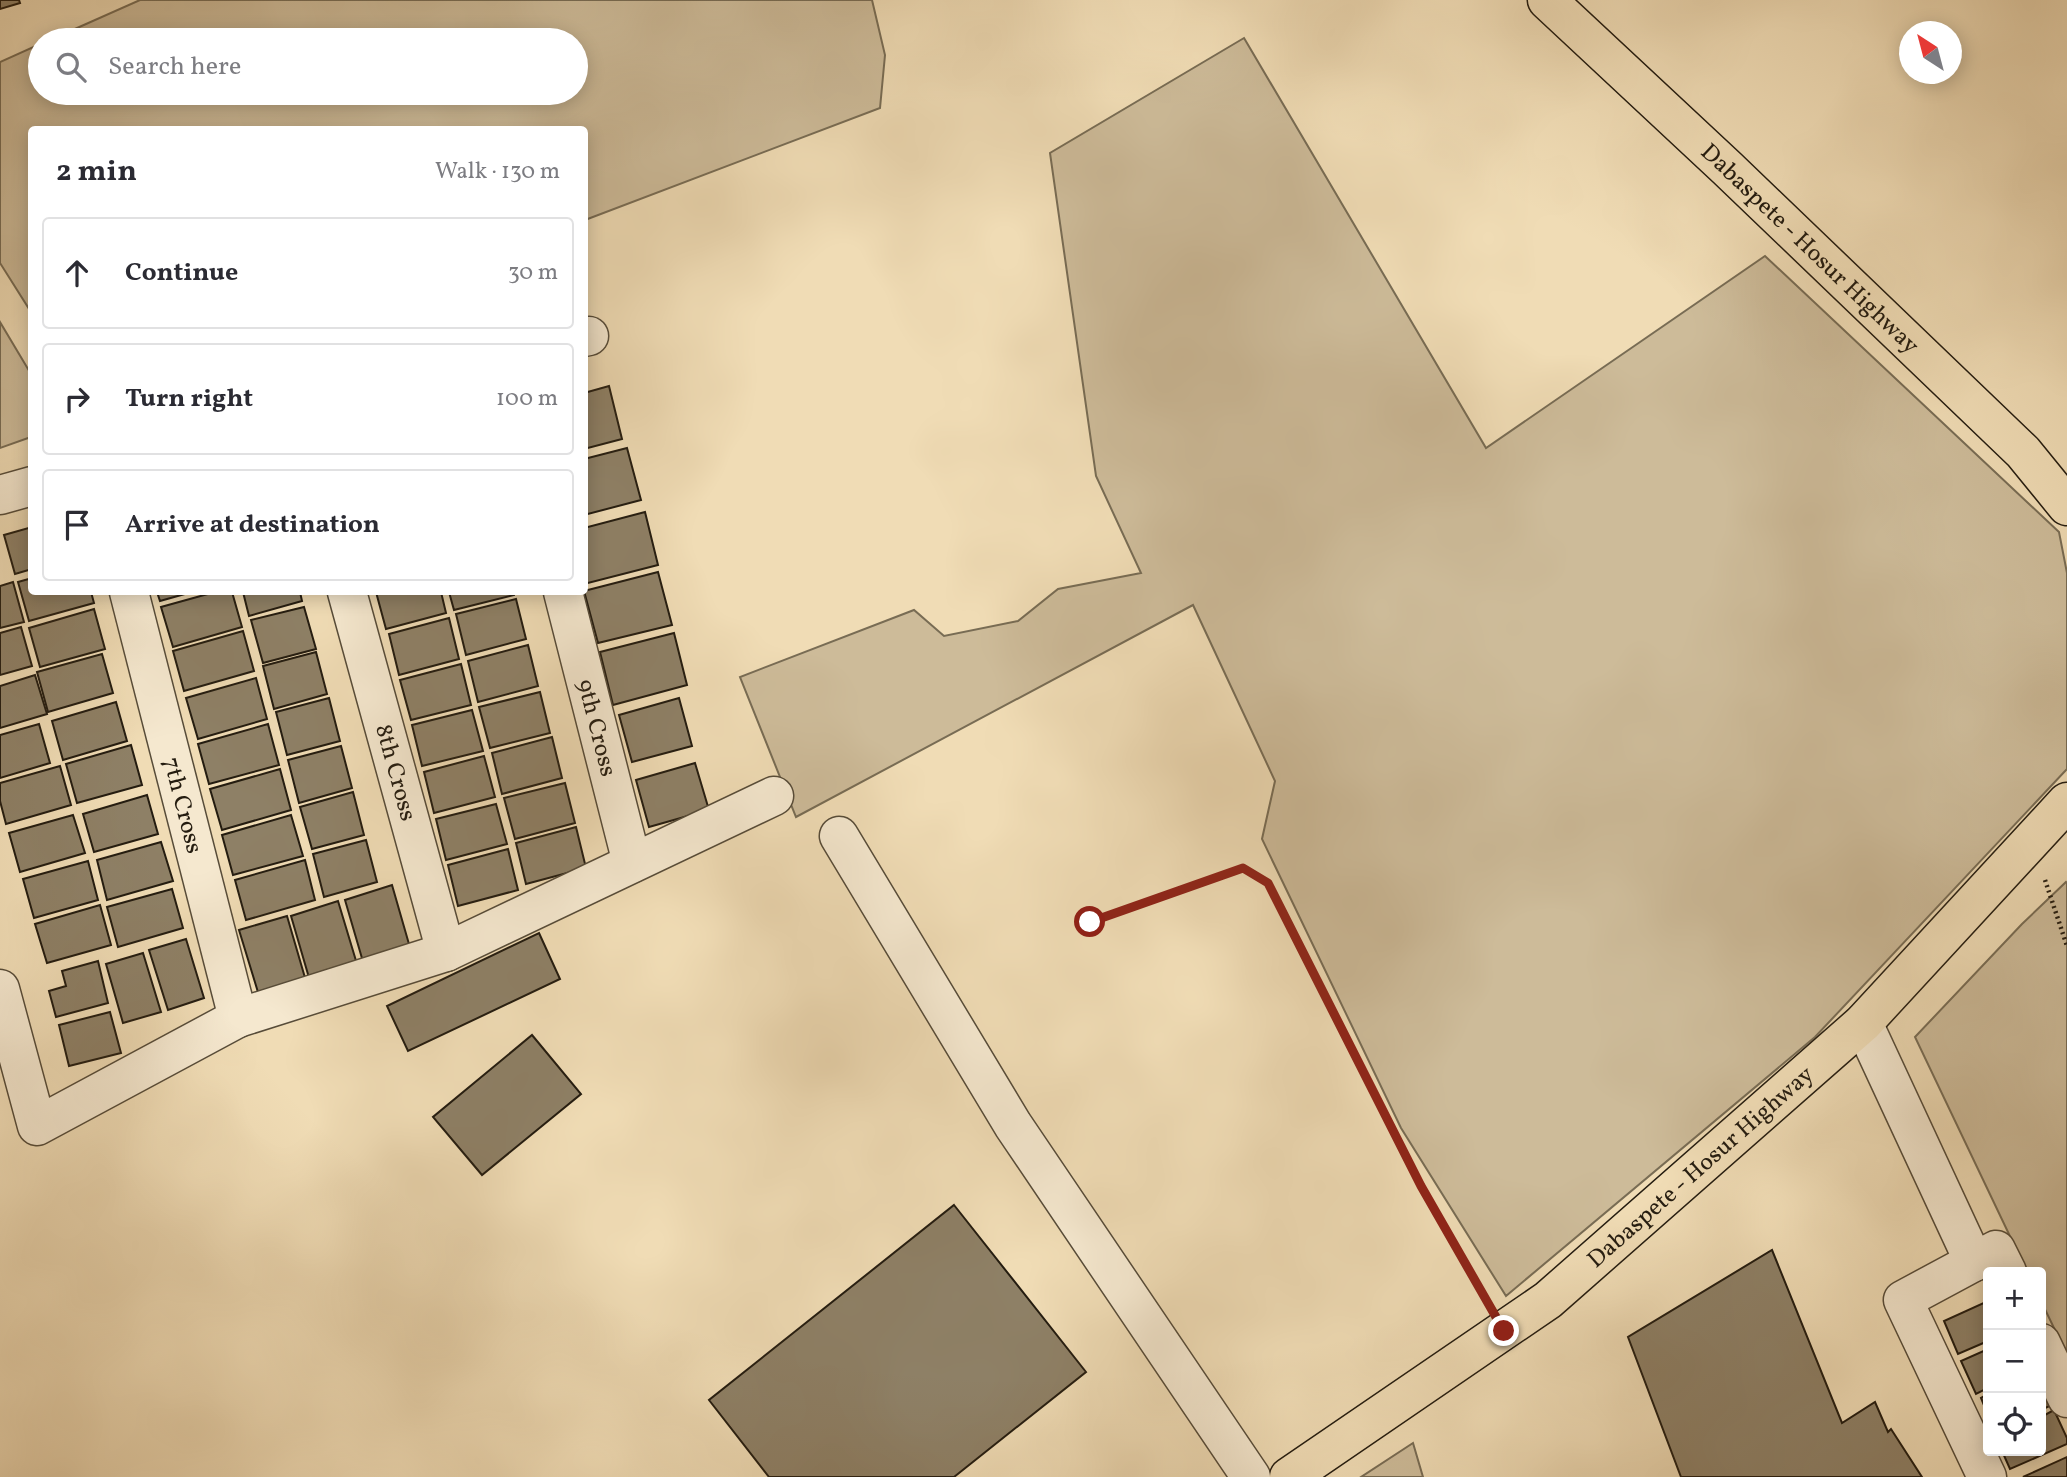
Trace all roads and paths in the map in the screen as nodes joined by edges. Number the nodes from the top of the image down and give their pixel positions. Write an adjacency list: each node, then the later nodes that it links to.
1 (1547, 0): 4 (highway, Dabaspete - Hosur Highway)
2 (28, 487): 3 (street)
3 (0, 495)
4 (2067, 506)
5 (130, 595): 17 (street, 7th Cross)
6 (348, 595): 15 (street, 8th Cross)
7 (563, 595): 12 (street, 9th Cross)
8 (774, 796): 12 (street)
9 (2067, 803): 11 (highway, Dabaspete - Hosur Highway)
10 (839, 836): 24 (street)
11 (2025, 847): 14 (path); 18 (highway, Dabaspete - Hosur Highway)
12 (632, 863): 15 (street)
13 (1090, 922): 21 (path)
14 (2067, 946)
15 (446, 952): 17 (street)
16 (0, 989): 17 (street)
17 (238, 1018)
18 (1863, 1023): 19 (street); 21 (highway, Dabaspete - Hosur Highway)
19 (1990, 1267)
20 (1983, 1270): 26 (street)
21 (1504, 1331): 25 (highway, Dabaspete - Hosur Highway)
22 (2046, 1354): 23 (street)
23 (2067, 1398)
24 (1251, 1477)
25 (1289, 1477)
26 (1987, 1477)

